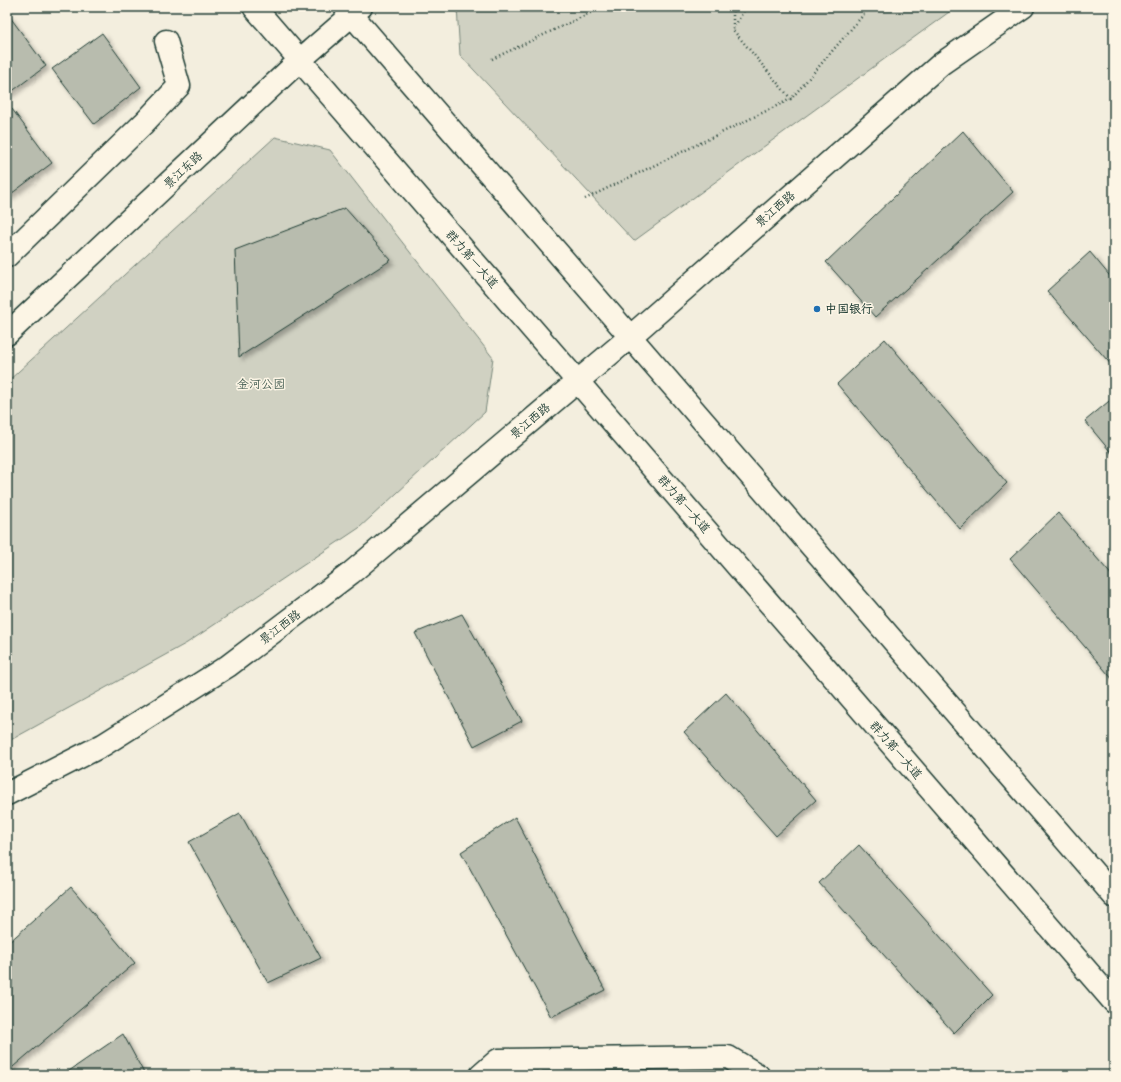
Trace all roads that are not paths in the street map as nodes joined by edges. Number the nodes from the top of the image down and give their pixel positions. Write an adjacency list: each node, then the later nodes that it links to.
1 (254, 7): 5 (main road, 群力第一大道)
2 (1023, 7): 8 (main road, 景江西路)
3 (352, 10): 5 (main road, 景江东路); 8 (main road)
4 (166, 41): 6 (main road)
5 (300, 60): 7 (main road, 景江东路); 9 (main road, 群力第一大道)
6 (7, 256)
7 (7, 334)
8 (630, 337): 9 (main road, 景江西路); 11 (main road)
9 (578, 381): 10 (main road, 景江西路); 12 (main road, 群力第一大道)
10 (7, 794)
11 (1114, 896)
12 (1114, 1002)
13 (481, 1075): 14 (main road)
14 (758, 1075)

